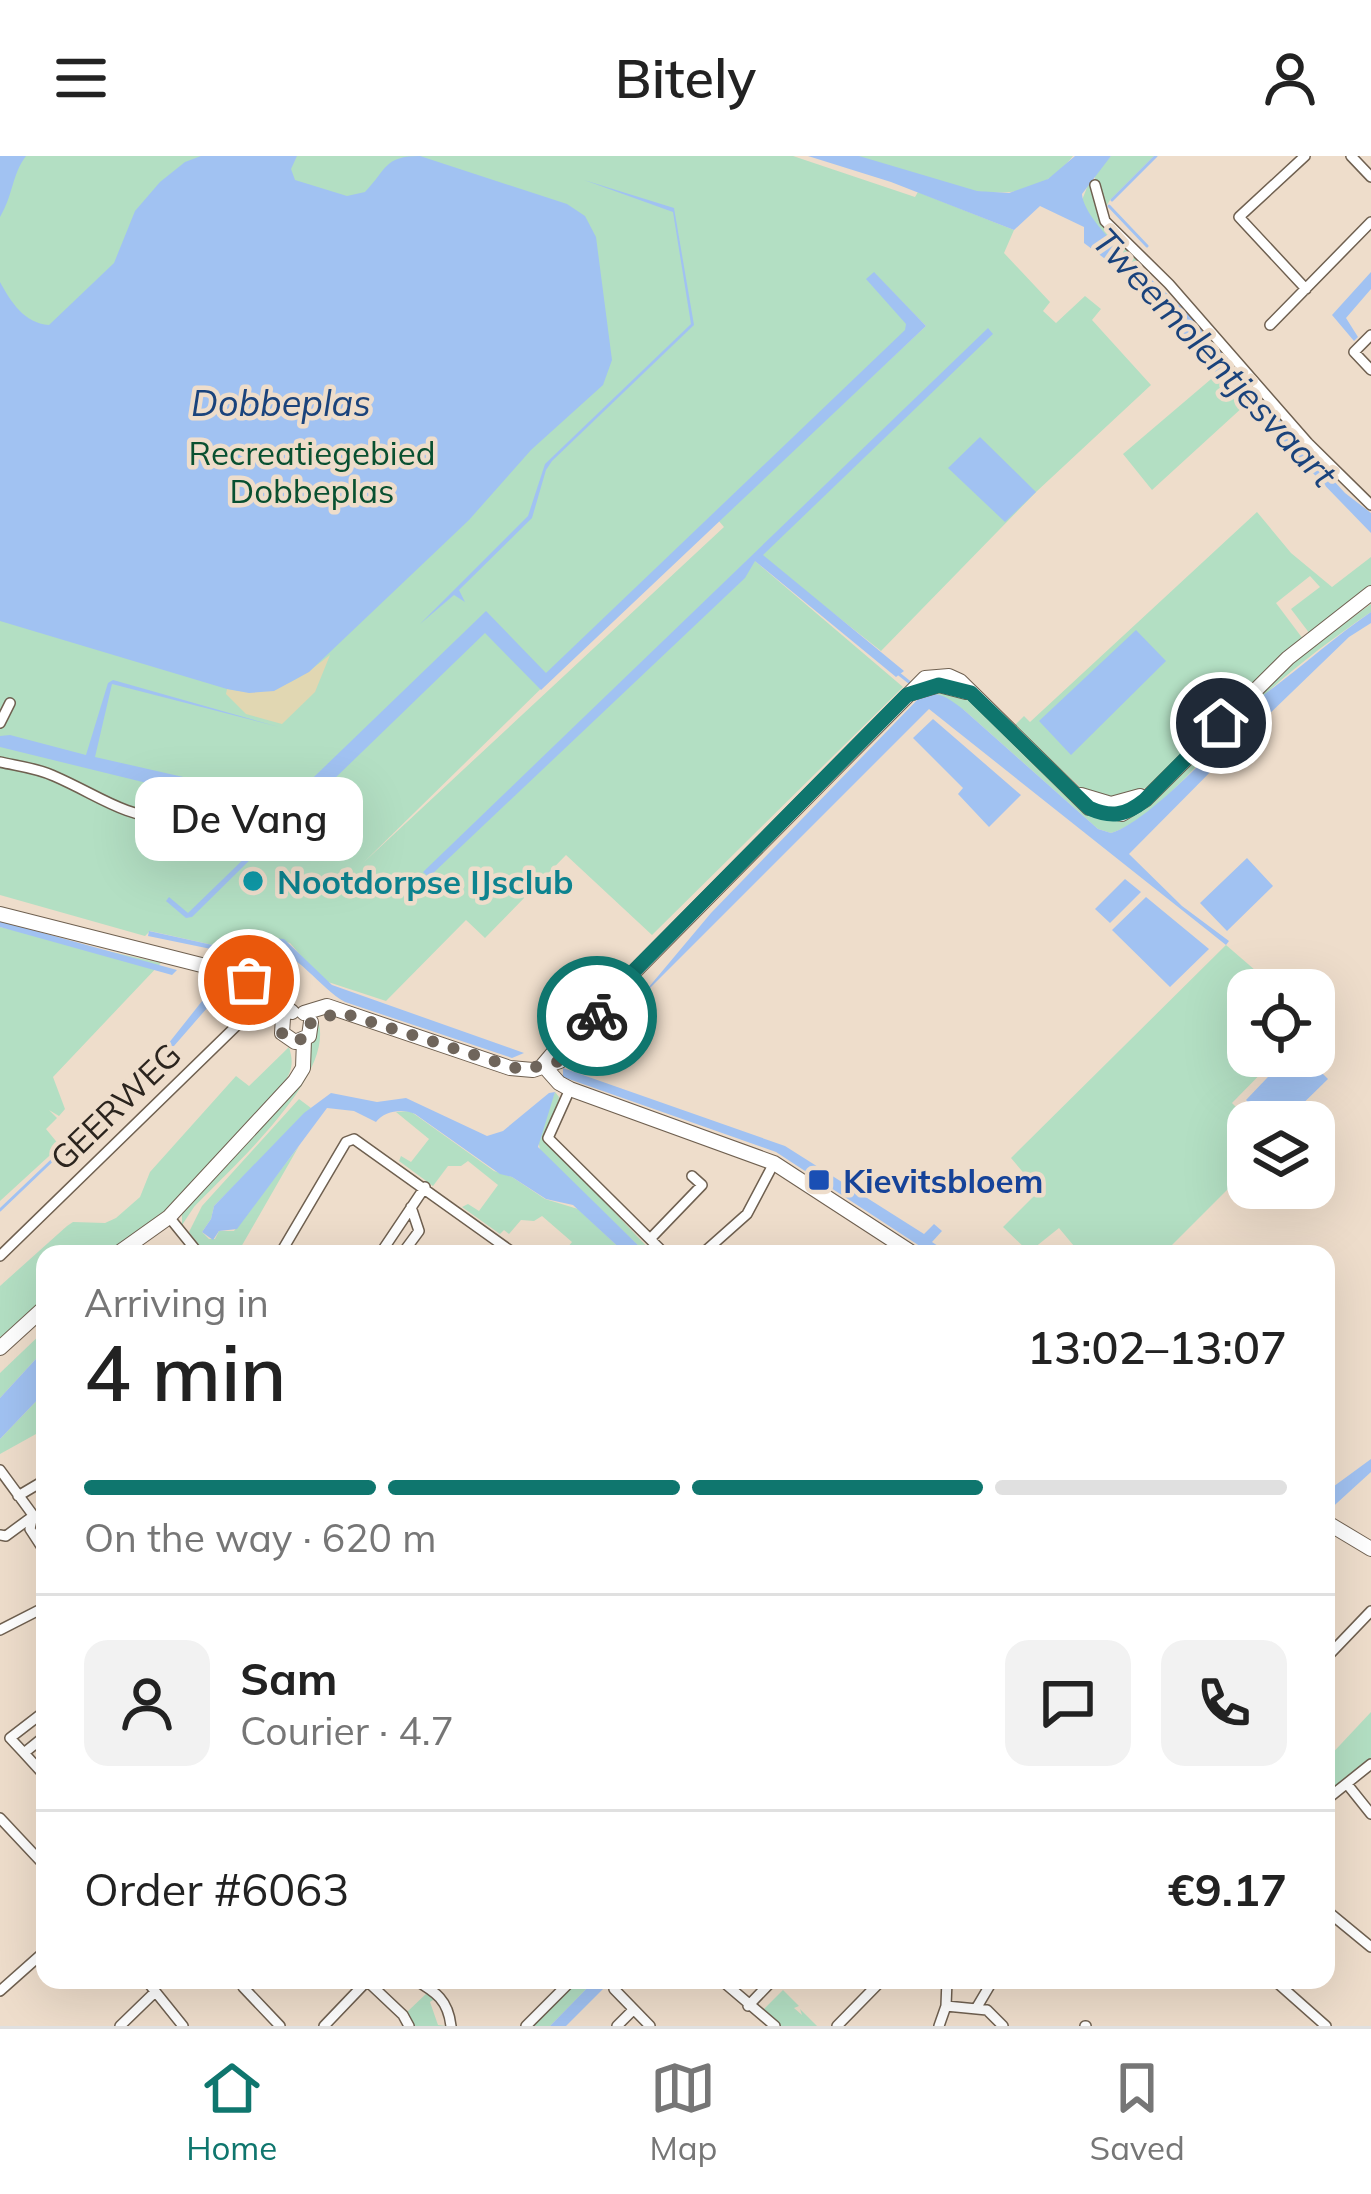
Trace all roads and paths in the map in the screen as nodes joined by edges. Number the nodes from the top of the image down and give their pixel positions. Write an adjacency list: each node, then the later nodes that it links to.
1 (1305, 156): 6 (street)
2 (1351, 156): 3 (street)
3 (1371, 177)
4 (1095, 185): 10 (street)
5 (1371, 222): 6 (street)
6 (1306, 289): 7 (street)
7 (1270, 325)
8 (1371, 335): 9 (street)
9 (1371, 370)
10 (1371, 505)
11 (1371, 597): 20 (main road)
12 (10, 703): 13 (street)
13 (0, 723)
14 (0, 762): 15 (street)
15 (248, 829)
16 (0, 914): 17 (main road)
17 (268, 995): 18 (main road); 39 (street, GEERWEG)
18 (297, 1016): 19 (main road); 19 (main road); 20 (main road)
19 (299, 1041): 26 (main road)
20 (543, 1065): 21 (main road)
21 (570, 1089): 22 (main road); 27 (street)
22 (774, 1163): 37 (street); 38 (main road)
23 (692, 1176): 27 (street)
24 (425, 1187): 25 (street); 28 (street); 31 (street)
25 (411, 1208): 32 (street); 33 (street)
26 (169, 1217): 29 (main road); 30 (street)
27 (650, 1239): 36 (street)
28 (499, 1241): 34 (street); 35 (street)
29 (130, 1245)
30 (192, 1245)
31 (285, 1245)
32 (386, 1245)
33 (409, 1245)
34 (496, 1245)
35 (504, 1245)
36 (656, 1245)
37 (712, 1245)
38 (900, 1245)
39 (0, 1256)
40 (36, 1315): 41 (main road)
41 (0, 1348)
42 (0, 1470): 44 (street)
43 (36, 1485): 44 (street)
44 (18, 1496): 45 (street)
45 (36, 1513)
46 (36, 1518): 48 (street)
47 (1335, 1527): 49 (main road)
48 (0, 1535)
49 (1371, 1549)
50 (1371, 1611): 53 (street)
51 (36, 1612): 52 (street)
52 (0, 1630)
53 (1335, 1649)
54 (36, 1718): 56 (street)
55 (36, 1743): 56 (street)
56 (24, 1753): 58 (street)
57 (1371, 1764): 59 (street)
58 (36, 1766)
59 (1347, 1784): 60 (street); 61 (street)
60 (1335, 1794)
61 (1371, 1814)
62 (0, 1818): 63 (street)
63 (36, 1856)
64 (1335, 1917): 65 (street)
65 (1371, 1947)
66 (36, 1960): 80 (street)
67 (150, 1989): 81 (street)
68 (244, 1989): 88 (street)
69 (359, 1989): 89 (street)
70 (377, 1989): 90 (street)
71 (436, 1989): 91 (street)
72 (563, 1989): 92 (street)
73 (614, 1989): 85 (street)
74 (731, 1989): 82 (street)
75 (764, 1989): 82 (street)
76 (873, 1989): 96 (street)
77 (947, 1989): 83 (street)
78 (988, 1989): 84 (street)
79 (1284, 1989): 99 (street)
80 (0, 1990)
81 (153, 1994): 86 (street); 87 (street)
82 (748, 2006): 95 (street)
83 (946, 2006): 84 (street); 97 (street)
84 (977, 2007): 98 (street)
85 (633, 2010): 93 (street); 94 (street)
86 (120, 2026)
87 (183, 2026)
88 (280, 2026)
89 (324, 2026)
90 (409, 2026)
91 (451, 2026)
92 (526, 2026)
93 (616, 2026)
94 (650, 2026)
95 (776, 2026)
96 (837, 2026)
97 (939, 2026)
98 (1003, 2026)
99 (1326, 2026)

